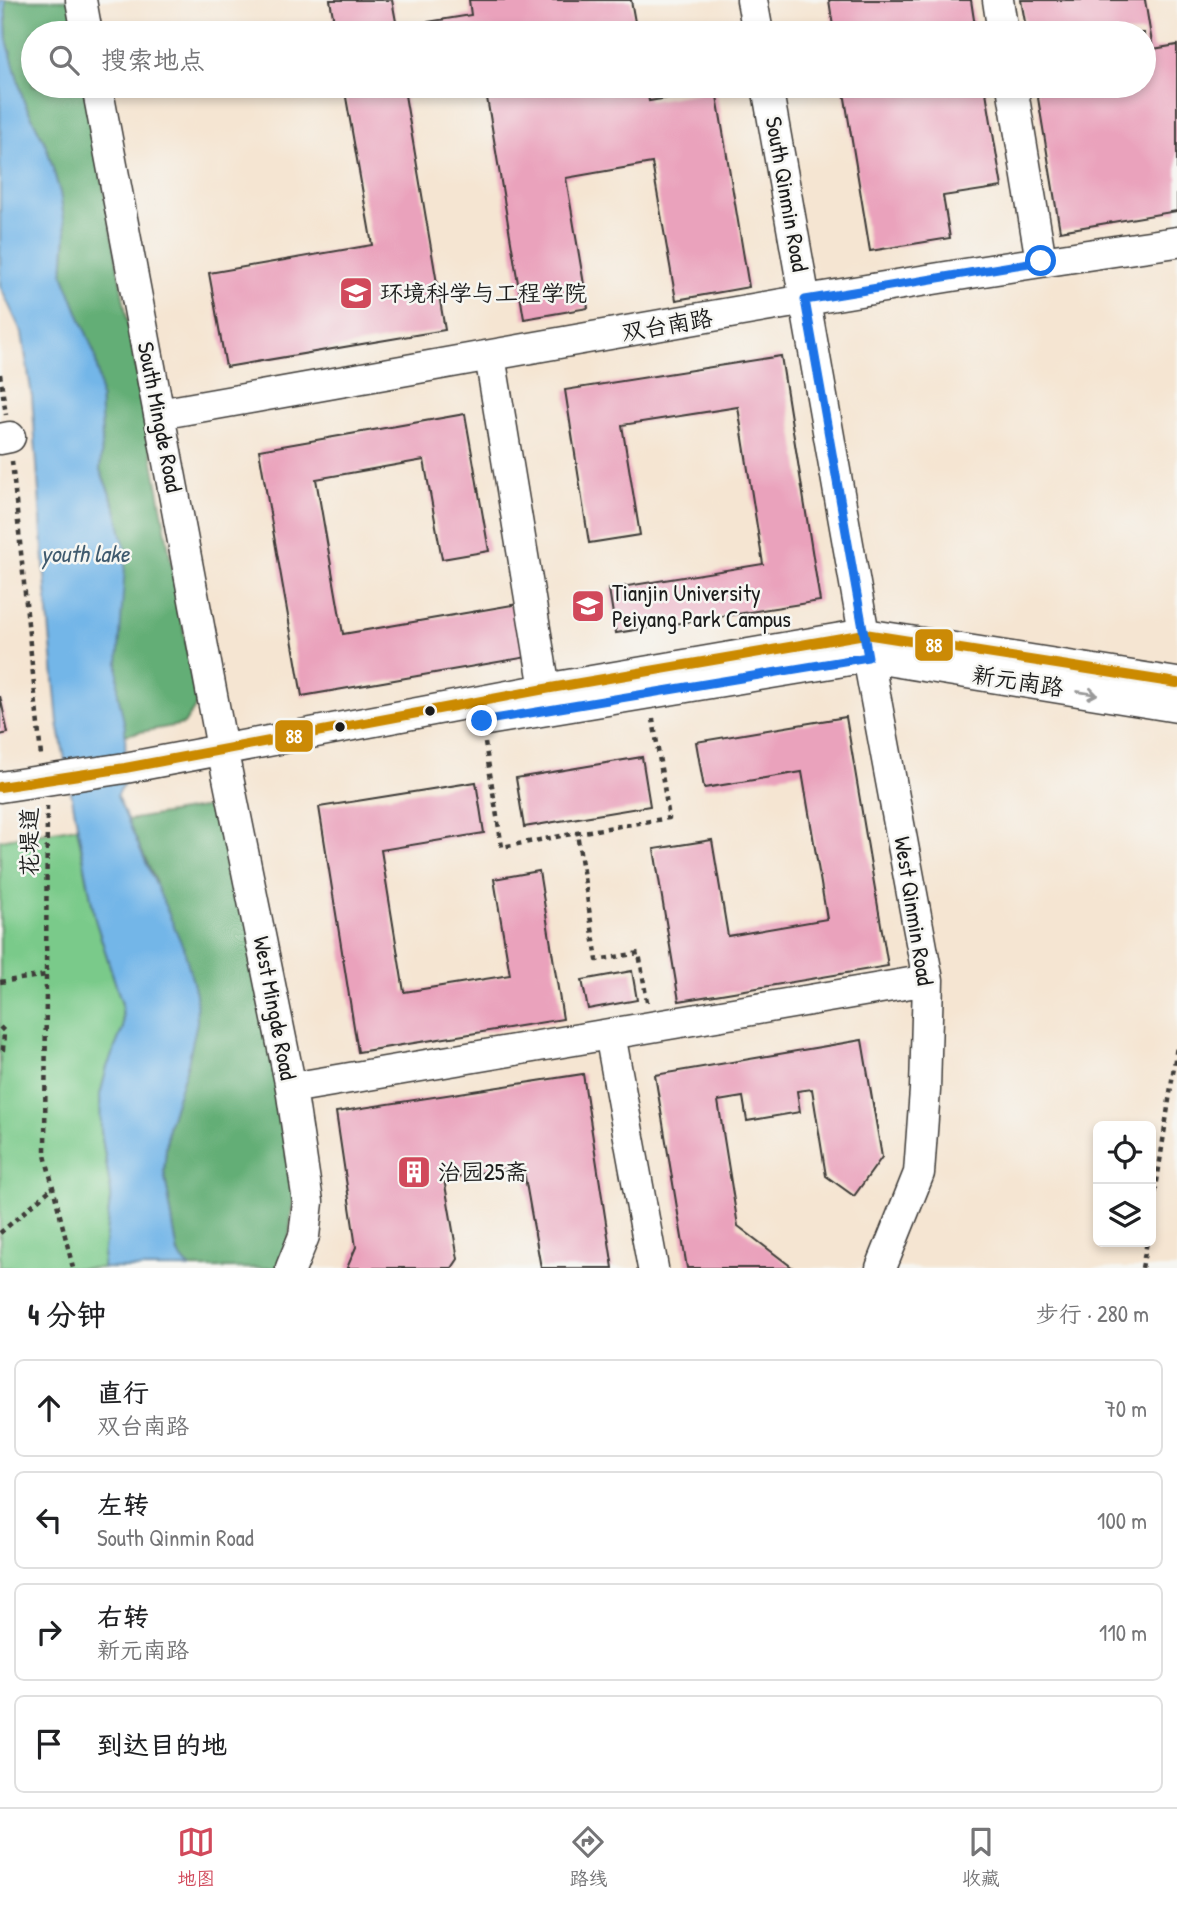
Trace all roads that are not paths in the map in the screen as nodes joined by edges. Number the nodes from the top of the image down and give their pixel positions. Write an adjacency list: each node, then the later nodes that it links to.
1 (81, 0): 4 (street)
2 (752, 0): 5 (street)
3 (998, 0): 6 (street)
4 (85, 21)
5 (756, 21)
6 (1001, 21)
7 (99, 98): 14 (street, South Mingde Road)
8 (769, 98): 12 (street, South Qinmin Road)
9 (1014, 98): 11 (street)
10 (1177, 242): 11 (street, 双台南路)
11 (1041, 261): 12 (street, 双台南路)
12 (805, 300): 13 (street, 双台南路); 15 (street, South Qinmin Road)
13 (490, 356): 14 (street, 双台南路); 17 (street)
14 (159, 414): 19 (street, South Mingde Road)
15 (867, 645): 16 (street); 17 (street); 18 (street, 新元南路, one-way to 18); 19 (street, 新元南路); 23 (street, West Qinmin Road)
16 (1177, 683)
17 (545, 689): 19 (street)
18 (1177, 707)
19 (224, 756): 20 (street); 25 (street, West Mingde Road)
20 (58, 784): 21 (street); 22 (street)
21 (0, 787)
22 (0, 801)
23 (928, 980): 24 (street); 28 (street, West Qinmin Road)
24 (610, 1034): 25 (street); 27 (street)
25 (291, 1088): 26 (street, West Mingde Road)
26 (291, 1268)
27 (653, 1268)
28 (881, 1268)

